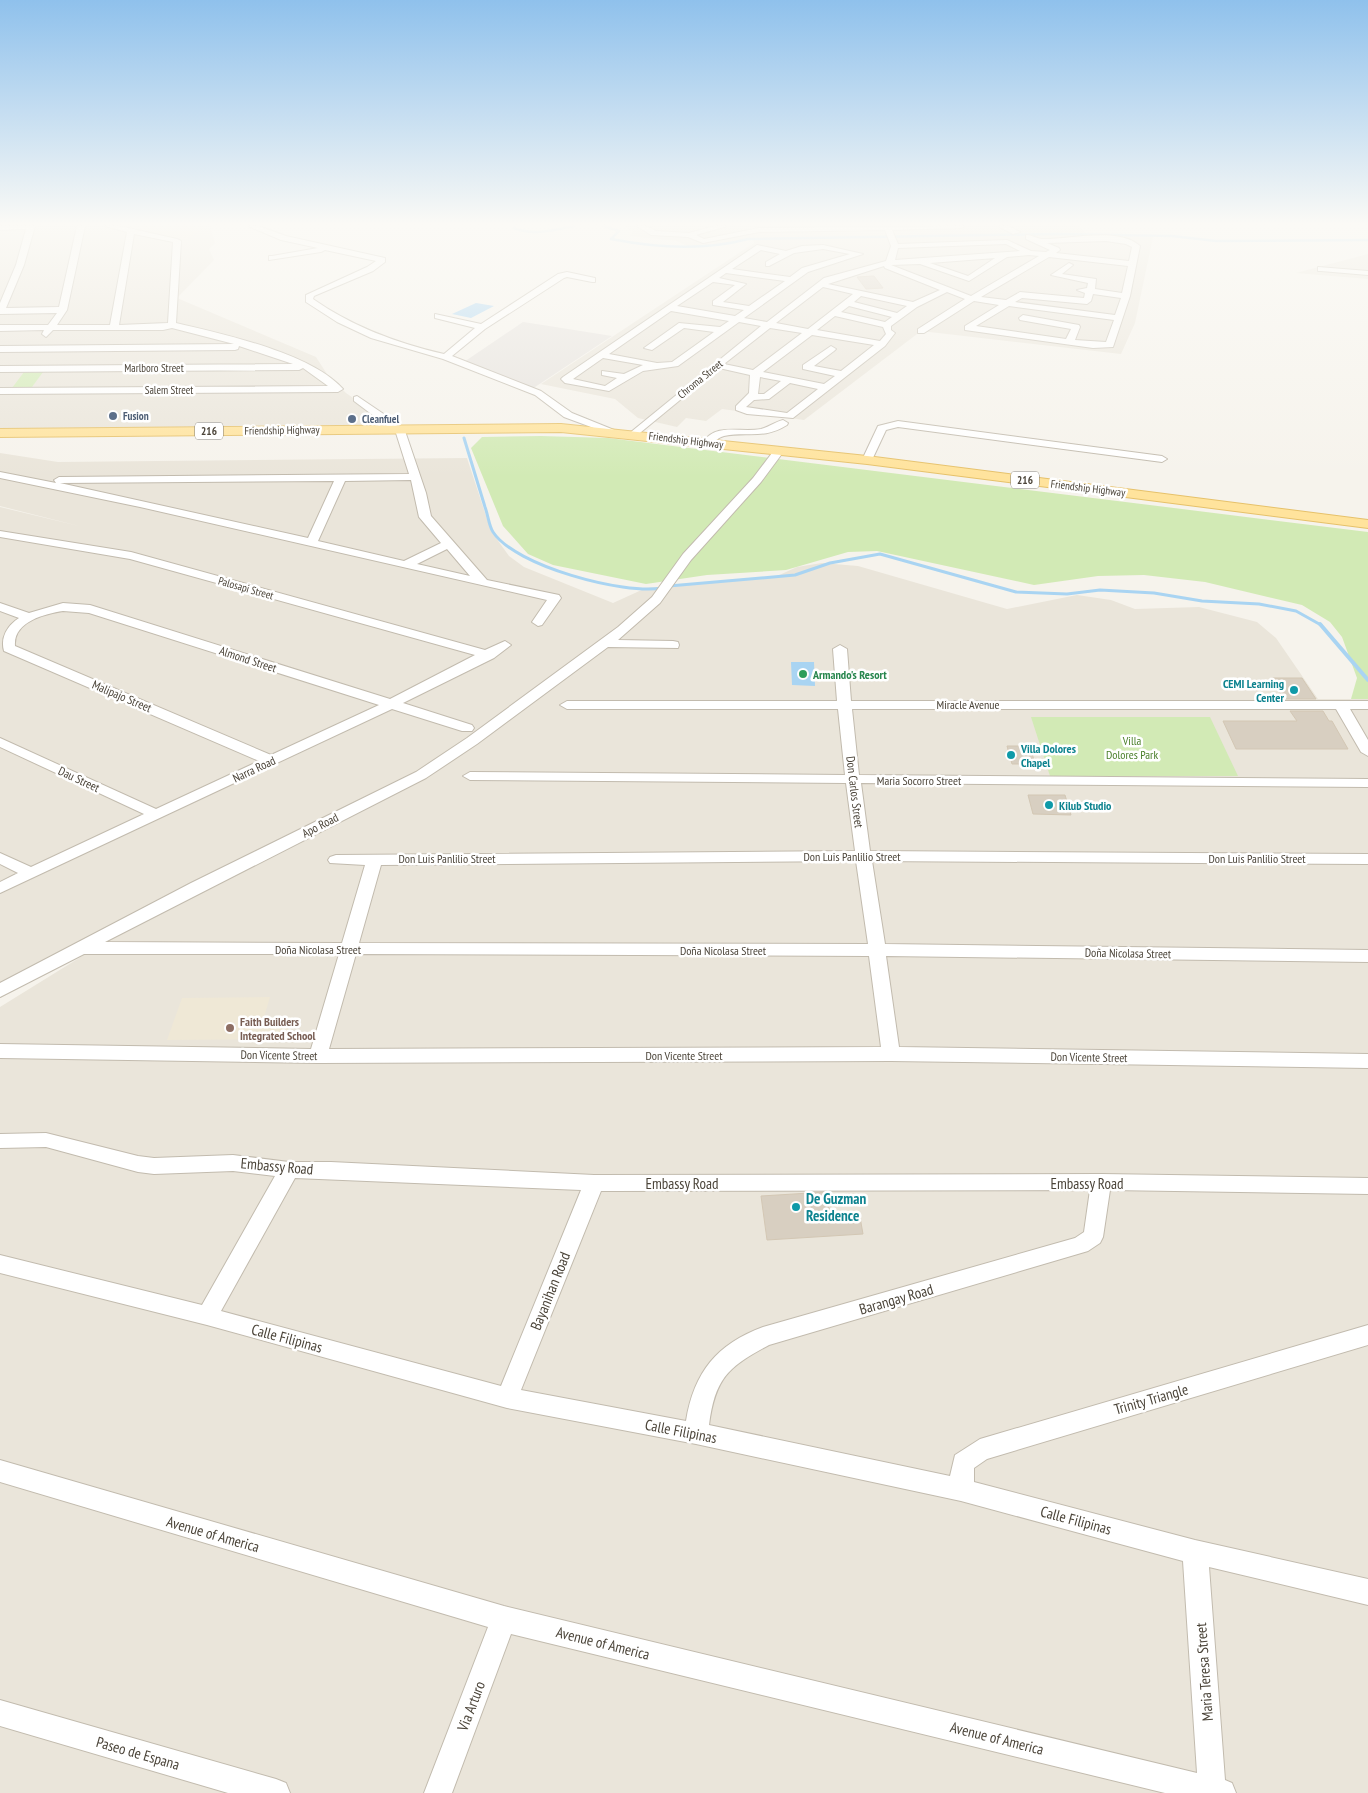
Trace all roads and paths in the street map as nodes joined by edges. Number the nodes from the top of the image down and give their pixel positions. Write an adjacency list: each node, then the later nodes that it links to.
1 (62, 310): 18 (street); 29 (street)
2 (117, 310): 26 (street)
3 (173, 310): 24 (street)
4 (323, 310): 42 (street)
5 (509, 310): 27 (street)
6 (668, 310): 37 (street)
7 (680, 310): 23 (street)
8 (749, 310): 23 (street)
9 (790, 310): 25 (street, Chroma Street)
10 (837, 310): 19 (street)
11 (873, 310): 21 (street)
12 (907, 310): 21 (street)
13 (953, 310): 32 (street)
14 (997, 310): 34 (street)
15 (1035, 310): 34 (street)
16 (1051, 310): 22 (street)
17 (1120, 310): 22 (street)
18 (1, 311)
19 (832, 313): 30 (street); 33 (street)
20 (438, 316): 27 (street)
21 (898, 316): 30 (street)
22 (1117, 318): 34 (street)
23 (735, 319): 25 (street); 31 (street)
24 (172, 325): 26 (street); 38 (street)
25 (769, 325): 33 (street); 44 (street, Chroma Street)
26 (114, 327): 29 (street)
27 (482, 327): 42 (street)
28 (0, 328): 29 (street)
29 (52, 328): 40 (street)
30 (889, 329): 36 (street)
31 (721, 330): 37 (street); 46 (street)
32 (921, 331)
33 (809, 332): 35 (street); 36 (street)
34 (1070, 341)
35 (795, 343): 48 (street); 49 (street)
36 (882, 344): 49 (street)
37 (634, 345): 41 (street)
38 (250, 347): 40 (street); 45 (street)
39 (0, 348): 40 (street)
40 (34, 348): 52 (street)
41 (601, 355): 43 (street); 50 (street)
42 (446, 357): 58 (street)
43 (633, 360): 46 (street); 50 (street)
44 (717, 365): 48 (street); 60 (street, Chroma Street)
45 (309, 366): 52 (street, Marlboro Street); 52 (street, Salem Street)
46 (662, 366): 50 (street)
47 (0, 369): 52 (street, Marlboro Street)
48 (755, 373): 51 (street); 54 (street)
49 (840, 374): 53 (street)
50 (625, 377)
51 (788, 380): 53 (street); 54 (street)
52 (7, 382)
53 (824, 387): 54 (street)
54 (754, 397)
55 (357, 399): 57 (street)
56 (783, 423): 61 (street)
57 (397, 430): 58 (main road, Friendship Highway / 216); 59 (main road, Friendship Highway / 216); 66 (street)
58 (614, 432): 60 (main road, Friendship Highway / 216)
59 (0, 433)
60 (635, 434): 61 (main road, Friendship Highway / 216)
61 (707, 443): 62 (main road, Friendship Highway / 216)
62 (780, 451): 64 (main road, Friendship Highway / 216); 78 (street, Apo Road)
63 (1162, 458): 64 (street)
64 (867, 460): 69 (main road, Friendship Highway / 216)
65 (0, 474): 68 (street)
66 (414, 476): 67 (street); 72 (street)
67 (341, 478): 68 (street); 71 (street)
68 (62, 483): 71 (street)
69 (1368, 524)
70 (0, 534): 82 (street, Palosapi Street)
71 (312, 542): 73 (street)
72 (448, 544): 73 (street); 74 (street)
73 (406, 565): 74 (street)
74 (484, 583): 77 (street)
75 (0, 607): 76 (street)
76 (27, 616): 83 (street, Almond Street); 91 (street, Malipajo Street)
77 (538, 622)
78 (604, 643): 80 (street); 103 (street, Apo Road)
79 (505, 645): 82 (street, Narra Road)
80 (673, 645)
81 (840, 649): 84 (street, Don Carlos Street)
82 (489, 655): 83 (street, Narra Road)
83 (391, 704): 88 (street, Almond Street); 91 (street, Narra Road)
84 (843, 704): 85 (street, Miracle Avenue); 86 (street, Miracle Avenue); 93 (street, Don Carlos Street)
85 (567, 705)
86 (1341, 705): 87 (street, Miracle Avenue); 90 (street)
87 (1368, 705)
88 (467, 728)
89 (0, 742): 95 (street, Dau Street)
90 (1368, 752)
91 (272, 760): 95 (street, Narra Road)
92 (470, 776): 93 (street, Maria Socorro Street)
93 (854, 779): 94 (street, Maria Socorro Street); 96 (street, Don Carlos Street)
94 (1368, 783)
95 (158, 815): 101 (street, Narra Road)
96 (862, 856): 98 (street, Don Luis Panlilio Street); 99 (street, Don Luis Panlilio Street); 105 (street, Don Carlos Street)
97 (0, 858): 101 (street)
98 (375, 859): 100 (street, Don Luis Panlilio Street); 104 (street)
99 (1368, 859)
100 (336, 860)
101 (30, 873): 102 (street, Narra Road)
102 (0, 888)
103 (79, 948): 104 (street, Doña Nicolasa Street); 107 (street, Apo Road)
104 (348, 949): 105 (street, Doña Nicolasa Street); 110 (street)
105 (879, 950): 106 (street, Doña Nicolasa Street); 109 (street, Don Carlos Street)
106 (1368, 956)
107 (0, 991)
108 (0, 1051): 110 (street, Don Vicente Street)
109 (891, 1054): 110 (street, Don Vicente Street); 111 (street, Don Vicente Street)
110 (318, 1056)
111 (1368, 1061)
112 (0, 1141): 113 (street, Embassy Road)
113 (289, 1170): 115 (street, Embassy Road); 118 (street)
114 (1101, 1182): 115 (street, Embassy Road); 116 (street, Embassy Road); 121 (street, Barangay Road)
115 (594, 1183): 120 (street, Bayanihan Road)
116 (1368, 1186)
117 (0, 1264): 118 (street, Calle Filipinas)
118 (207, 1316): 120 (street, Calle Filipinas)
119 (1368, 1335): 123 (street, Trinity Triangle)
120 (507, 1398): 121 (street, Calle Filipinas)
121 (696, 1434): 123 (street, Calle Filipinas)
122 (0, 1472): 126 (street, Avenue of America)
123 (961, 1490): 124 (street, Calle Filipinas)
124 (1195, 1552): 125 (street, Calle Filipinas); 128 (street, Maria Teresa Street)
125 (1366, 1592)
126 (504, 1619): 128 (street, Avenue of America); 130 (street, Via Arturo)
127 (0, 1713): 129 (street, Paseo de Espana)
128 (1216, 1792)
129 (276, 1793)
130 (438, 1793)

